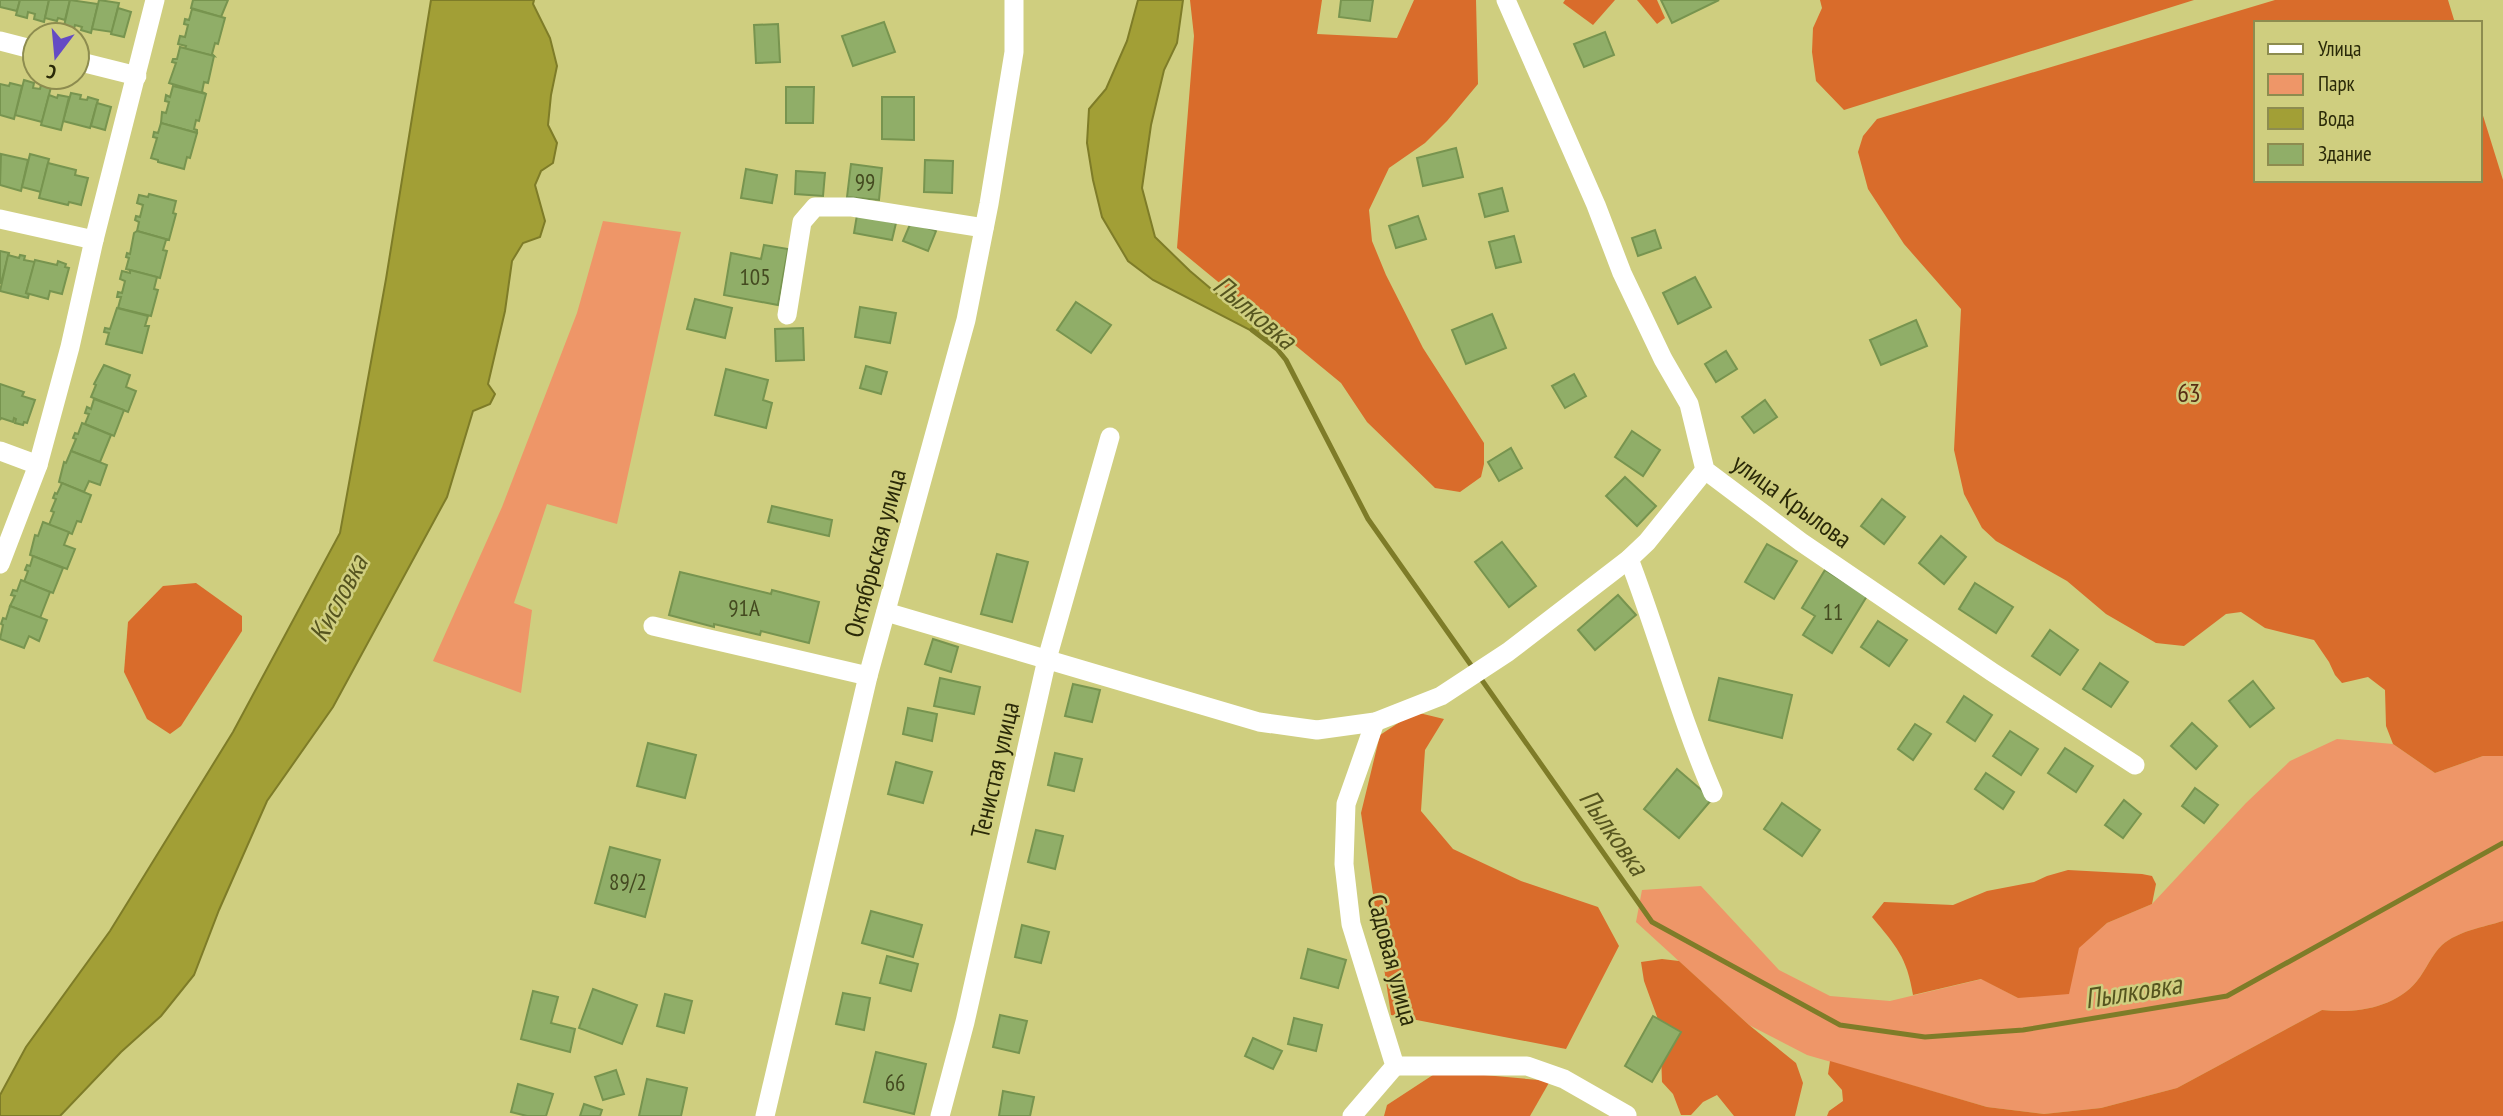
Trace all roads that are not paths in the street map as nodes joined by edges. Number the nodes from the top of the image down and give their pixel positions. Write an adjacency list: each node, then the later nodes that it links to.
1 (155, 0): 7 (street)
2 (1014, 0): 9 (street, Октябрьская улица)
3 (1506, 0): 15 (street, улица Крылова)
4 (0, 41): 5 (street)
5 (21, 46)
6 (91, 64): 7 (street)
7 (137, 76): 10 (street)
8 (0, 219): 10 (street)
9 (984, 228): 11 (street); 18 (street, Октябрьская улица)
10 (94, 240): 14 (street)
11 (787, 315)
12 (1110, 437): 20 (street, Тенистая улица)
13 (0, 451): 14 (street)
14 (38, 465): 17 (street)
15 (1705, 470): 16 (street); 23 (street, улица Крылова)
16 (1629, 559): 22 (street); 24 (street)
17 (0, 564)
18 (886, 612): 20 (street); 21 (street, Октябрьская улица)
19 (653, 626): 21 (street)
20 (1047, 659): 22 (street); 27 (street, Тенистая улица)
21 (868, 676): 26 (street, Октябрьская улица)
22 (1375, 722): 25 (street, Садовая улица)
23 (2135, 765)
24 (1713, 793)
25 (1395, 1066): 28 (street, Садовая улица); 29 (street)
26 (765, 1116)
27 (940, 1116)
28 (1352, 1116)
29 (1628, 1116)

